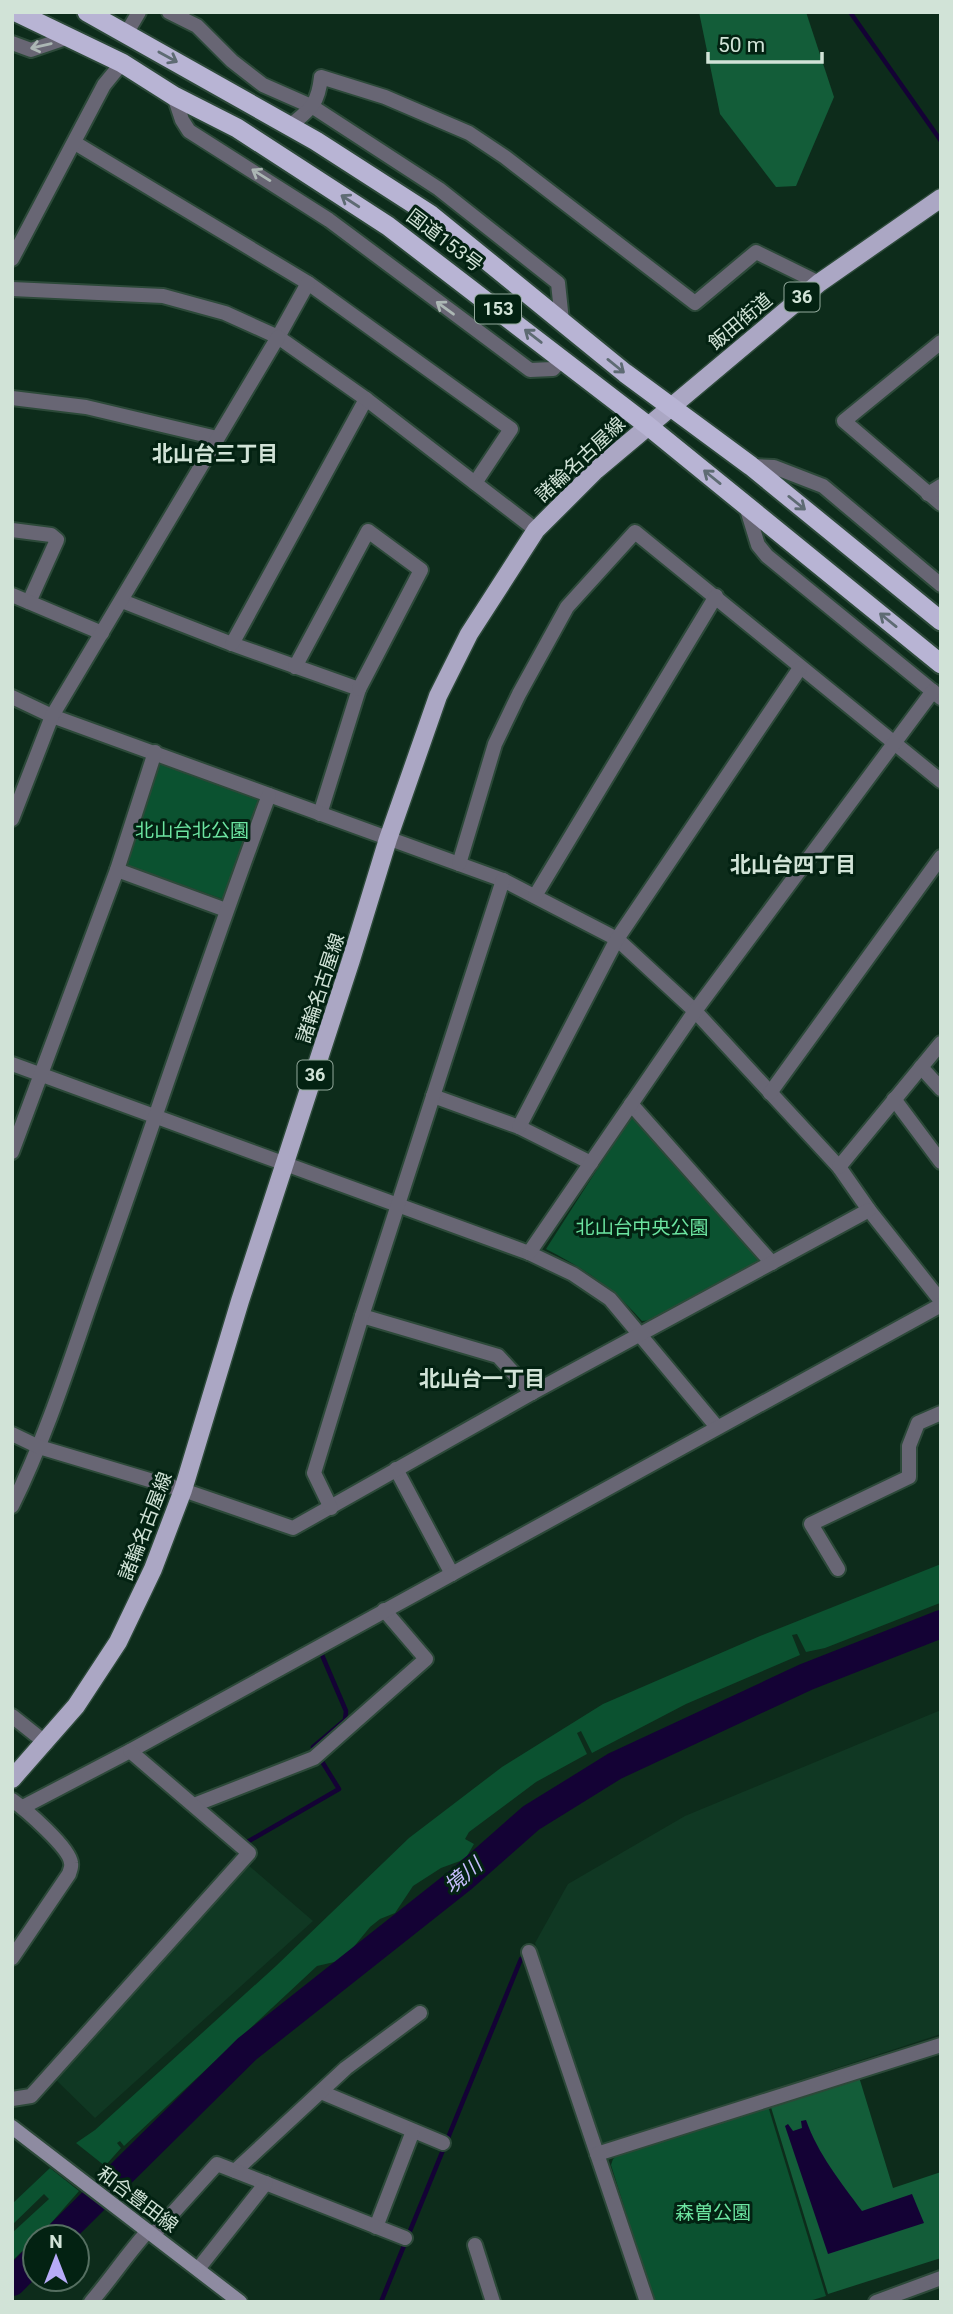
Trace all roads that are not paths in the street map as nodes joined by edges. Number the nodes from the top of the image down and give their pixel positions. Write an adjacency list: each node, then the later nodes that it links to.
1 (16, 12): 6 (highway, 国道153号 / 153)
2 (86, 12): 5 (highway, 国道153号 / 153)
3 (139, 12): 5 (street)
4 (169, 12): 10 (street)
5 (126, 34): 11 (highway, 国道153号 / 153, one-way to 11)
6 (69, 37): 7 (street, one-way to 7); 8 (highway, 国道153号 / 153)
7 (12, 43)
8 (122, 63): 9 (highway, 国道153号 / 153); 12 (street)
9 (174, 96): 21 (highway, 国道153号 / 153, one-way to 9); 21 (street, one-way to 9)
10 (313, 107): 11 (street); 16 (street); 18 (street)
11 (290, 126): 18 (highway, 国道153号 / 153)
12 (75, 143): 14 (street); 15 (street)
13 (941, 198): 16 (main road, 飯田街道 / 36)
14 (12, 259)
15 (308, 283): 19 (street); 28 (street)
16 (819, 283): 24 (main road, 飯田街道 / 36)
17 (12, 289): 19 (street)
18 (562, 321): 24 (highway, 国道153号 / 153, one-way to 24)
19 (278, 337): 23 (street); 26 (street)
20 (941, 342): 29 (street)
21 (562, 359): 25 (highway, 国道153号 / 153)
22 (12, 398): 26 (street)
23 (366, 399): 28 (street); 41 (street)
24 (671, 406): 25 (main road, 諸輪名古屋線 / 36); 27 (highway, 国道153号 / 153)
25 (647, 425): 30 (highway, 国道153号 / 153, one-way to 25); 33 (main road, 諸輪名古屋線 / 36)
26 (216, 438): 37 (street)
27 (751, 466): 34 (street); 39 (highway, 国道153号 / 153, one-way to 39)
28 (475, 483): 33 (street)
29 (934, 490): 31 (street)
30 (745, 503): 42 (highway, 国道153号 / 153, one-way to 30); 46 (street)
31 (941, 505)
32 (12, 530): 38 (street)
33 (536, 530): 55 (main road, 諸輪名古屋線 / 36)
34 (941, 585)
35 (12, 595): 38 (street)
36 (716, 596): 44 (street); 57 (street); 60 (street)
37 (122, 601): 40 (street); 41 (street)
38 (29, 602): 40 (street)
39 (941, 621)
40 (102, 633): 48 (street)
41 (232, 644): 43 (street)
42 (941, 664)
43 (295, 667): 45 (street); 45 (street)
44 (800, 668): 49 (street); 62 (street)
45 (359, 689): 53 (street)
46 (937, 694): 49 (street)
47 (12, 698): 48 (street)
48 (52, 716): 50 (street); 54 (street)
49 (894, 741): 51 (street); 63 (street)
50 (155, 751): 52 (street); 58 (street)
51 (941, 781)
52 (269, 794): 53 (street); 61 (street)
53 (320, 814): 55 (street)
54 (12, 819)
55 (388, 839): 57 (street); 78 (main road, 諸輪名古屋線 / 36)
56 (941, 857): 69 (street)
57 (458, 864): 59 (street)
58 (117, 870): 61 (street); 67 (street)
59 (503, 880): 60 (street); 70 (street)
60 (535, 896): 62 (street)
61 (226, 910): 73 (street)
62 (617, 939): 63 (street); 74 (street)
63 (695, 1011): 69 (street); 72 (street)
64 (941, 1043): 66 (street)
65 (12, 1064): 67 (street)
66 (921, 1067): 68 (street); 71 (street)
67 (41, 1074): 73 (street); 75 (street)
68 (941, 1089)
69 (770, 1093): 79 (street)
70 (433, 1096): 74 (street); 80 (street)
71 (894, 1099): 76 (street); 79 (street)
72 (631, 1104): 77 (street); 83 (street)
73 (156, 1116): 78 (street); 91 (street)
74 (519, 1127): 77 (street)
75 (12, 1152)
76 (941, 1162)
77 (591, 1163): 82 (street)
78 (285, 1166): 80 (street); 93 (main road, 諸輪名古屋線 / 36)
79 (839, 1167): 81 (street)
80 (398, 1206): 82 (street); 85 (street)
81 (869, 1210): 83 (street); 84 (street)
82 (529, 1253): 86 (street)
83 (772, 1263): 86 (street)
84 (941, 1303): 89 (street)
85 (362, 1316): 87 (street); 95 (street)
86 (641, 1335): 87 (street); 89 (street)
87 (532, 1393): 92 (street)
88 (941, 1413): 96 (street)
89 (717, 1427): 97 (street)
90 (12, 1434): 91 (street)
91 (39, 1447): 93 (street); 94 (street)
92 (396, 1469): 95 (street); 97 (street)
93 (183, 1490): 95 (street); 100 (main road, 諸輪名古屋線 / 36)
94 (12, 1507)
95 (331, 1508)
96 (838, 1569)
97 (452, 1574): 98 (street)
98 (384, 1610): 101 (street); 104 (street)
99 (12, 1716): 100 (street)
100 (46, 1743): 102 (main road, 諸輪名古屋線 / 36)
101 (130, 1751): 103 (street); 104 (street)
102 (12, 1779)
103 (18, 1804): 106 (street)
104 (194, 1805): 110 (street)
105 (529, 1952): 114 (street)
106 (12, 1958)
107 (420, 2013): 109 (street)
108 (941, 2045): 114 (street)
109 (321, 2092): 112 (street); 115 (street)
110 (12, 2099)
111 (12, 2127): 118 (main road, 和合豊田線)
112 (413, 2132): 113 (street); 117 (street)
113 (443, 2143)
114 (597, 2154): 126 (street)
115 (235, 2171): 116 (street); 118 (street)
116 (266, 2183): 117 (street); 121 (street)
117 (376, 2227): 119 (street)
118 (148, 2232): 121 (main road, 和合豊田線); 123 (street)
119 (405, 2238)
120 (475, 2245): 125 (street)
121 (198, 2269): 124 (main road, 和合豊田線)
122 (941, 2278): 127 (street)
123 (91, 2302)
124 (240, 2302)
125 (493, 2302)
126 (647, 2302)
127 (876, 2302)

